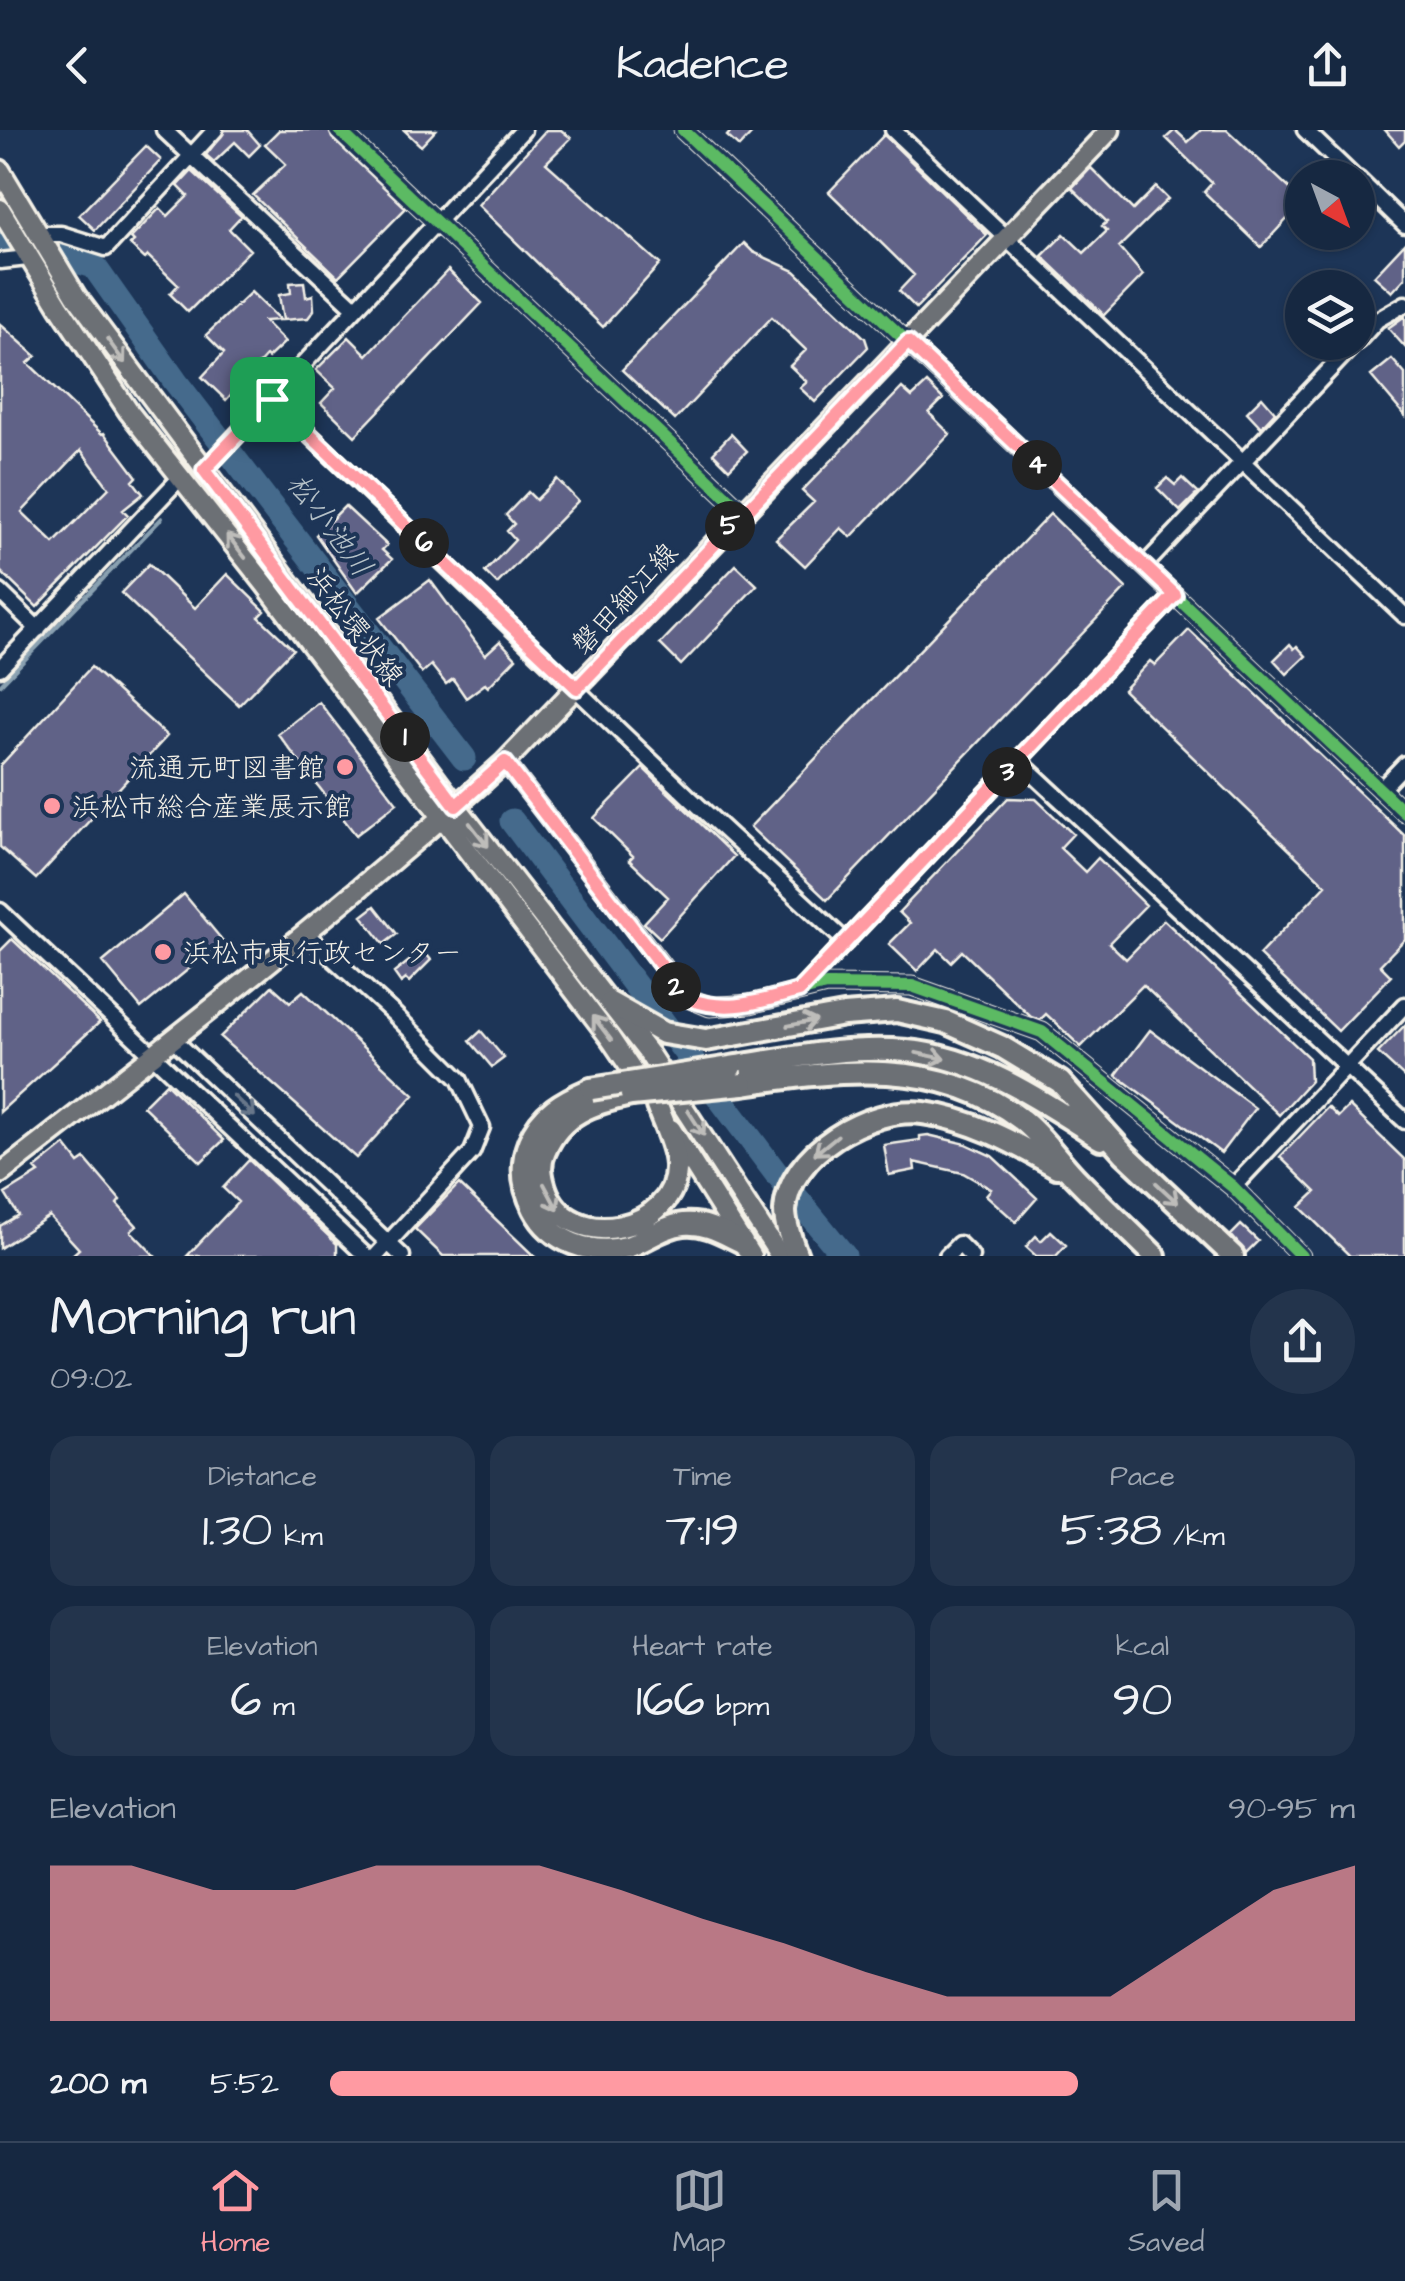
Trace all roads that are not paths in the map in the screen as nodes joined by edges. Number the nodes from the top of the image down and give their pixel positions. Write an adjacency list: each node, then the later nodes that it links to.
1 (164, 130): 9 (street)
2 (215, 130): 9 (street)
3 (339, 130): 14 (street)
4 (523, 130): 14 (street)
5 (683, 130): 23 (street)
6 (893, 130): 17 (street)
7 (1305, 130): 10 (street)
8 (1104, 132): 17 (main road, 磐田細江線)
9 (190, 155): 16 (street); 21 (street)
10 (1337, 160)
11 (0, 170): 16 (main road, 浜松環状線)
12 (1375, 196): 15 (street)
13 (0, 209): 18 (main road, 浜松環状線)
14 (436, 220): 21 (street); 29 (street)
15 (1405, 224)
16 (37, 234): 27 (main road, 浜松環状線, one-way to 27)
17 (1006, 240): 23 (main road, 磐田細江線); 26 (street)
18 (28, 258): 19 (street); 28 (main road, 浜松環状線)
19 (0, 260)
20 (1405, 304): 22 (street)
21 (355, 308): 25 (street)
22 (1375, 323)
23 (908, 342): 29 (main road, 磐田細江線); 30 (street)
24 (1340, 360): 26 (street)
25 (272, 399): 27 (street); 36 (street)
26 (1243, 461): 30 (street); 33 (street)
27 (208, 464): 41 (main road, 浜松環状線)
28 (181, 477): 34 (street); 41 (main road, 浜松環状線, one-way to 28)
29 (743, 512): 36 (main road, 磐田細江線)
30 (1144, 566): 32 (street)
31 (0, 592): 34 (street)
32 (1175, 595): 37 (street); 40 (street)
33 (1405, 616)
34 (38, 629): 35 (street)
35 (0, 668)
36 (577, 688): 38 (main road, 磐田細江線); 45 (street)
37 (1018, 760): 45 (street); 51 (street)
38 (505, 762): 41 (main road, 磐田細江線); 46 (street)
39 (1405, 764): 40 (street)
40 (1380, 790): 42 (street)
41 (449, 812): 44 (main road, 磐田細江線); 47 (main road, 浜松環状線, one-way to 47); 52 (main road, 浜松環状線, one-way to 41)
42 (1405, 813)
43 (0, 911): 50 (street)
44 (304, 932): 49 (main road, 磐田細江線); 58 (street)
45 (846, 942): 46 (street)
46 (799, 991): 57 (street)
47 (610, 1003): 54 (highway, one-way to 54); 63 (main road, 浜松環状線, one-way to 63)
48 (1405, 1006): 51 (street)
49 (173, 1039): 50 (main road, 磐田細江線); 58 (street, one-way to 58)
50 (152, 1056): 55 (main road, 磐田細江線); 60 (street)
51 (1346, 1066): 53 (street); 57 (street)
52 (657, 1106): 56 (highway, one-way to 52, bridge); 59 (main road, 浜松環状線)
53 (1405, 1121)
54 (1125, 1154): 59 (highway, one-way to 54, bridge); 68 (highway, one-way to 68)
55 (0, 1174)
56 (1076, 1178): 64 (highway, one-way to 64); 67 (highway)
57 (1233, 1186): 69 (street)
58 (388, 1244): 61 (street); 62 (street)
59 (746, 1249)
60 (366, 1256)
61 (376, 1256)
62 (402, 1256)
63 (780, 1256)
64 (796, 1256)
65 (948, 1256): 66 (street)
66 (971, 1256)
67 (1156, 1256)
68 (1234, 1256)
69 (1300, 1256)

